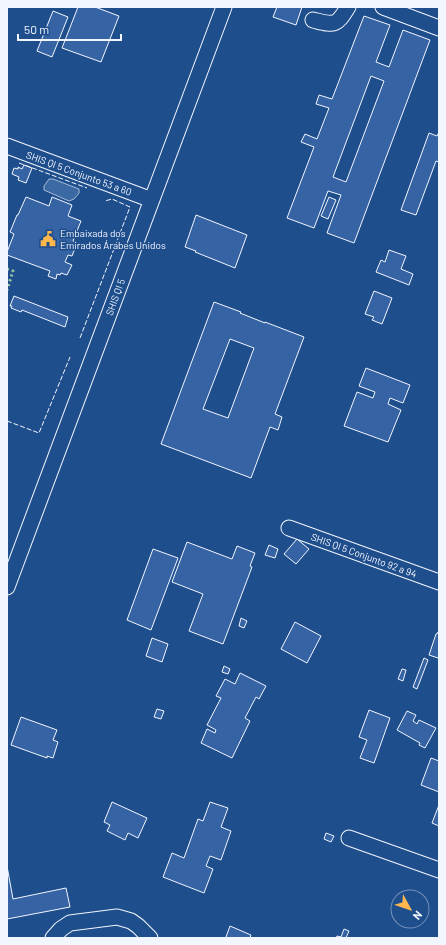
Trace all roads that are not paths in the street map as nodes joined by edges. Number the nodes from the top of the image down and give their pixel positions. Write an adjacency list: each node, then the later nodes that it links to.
1 (224, 7): 7 (street, SHIS QI 5)
2 (348, 7): 4 (street)
3 (383, 7): 5 (street)
4 (313, 20)
5 (438, 24)
6 (7, 146): 7 (street, SHIS QI 5 Conjunto 53 a 60)
7 (152, 200): 10 (street, SHIS QI 5)
8 (289, 528): 9 (street, SHIS QI 5 Conjunto 92 a 94)
9 (439, 582)
10 (7, 587)
11 (349, 838): 12 (street)
12 (439, 870)
13 (53, 938): 14 (street)
14 (150, 938)

